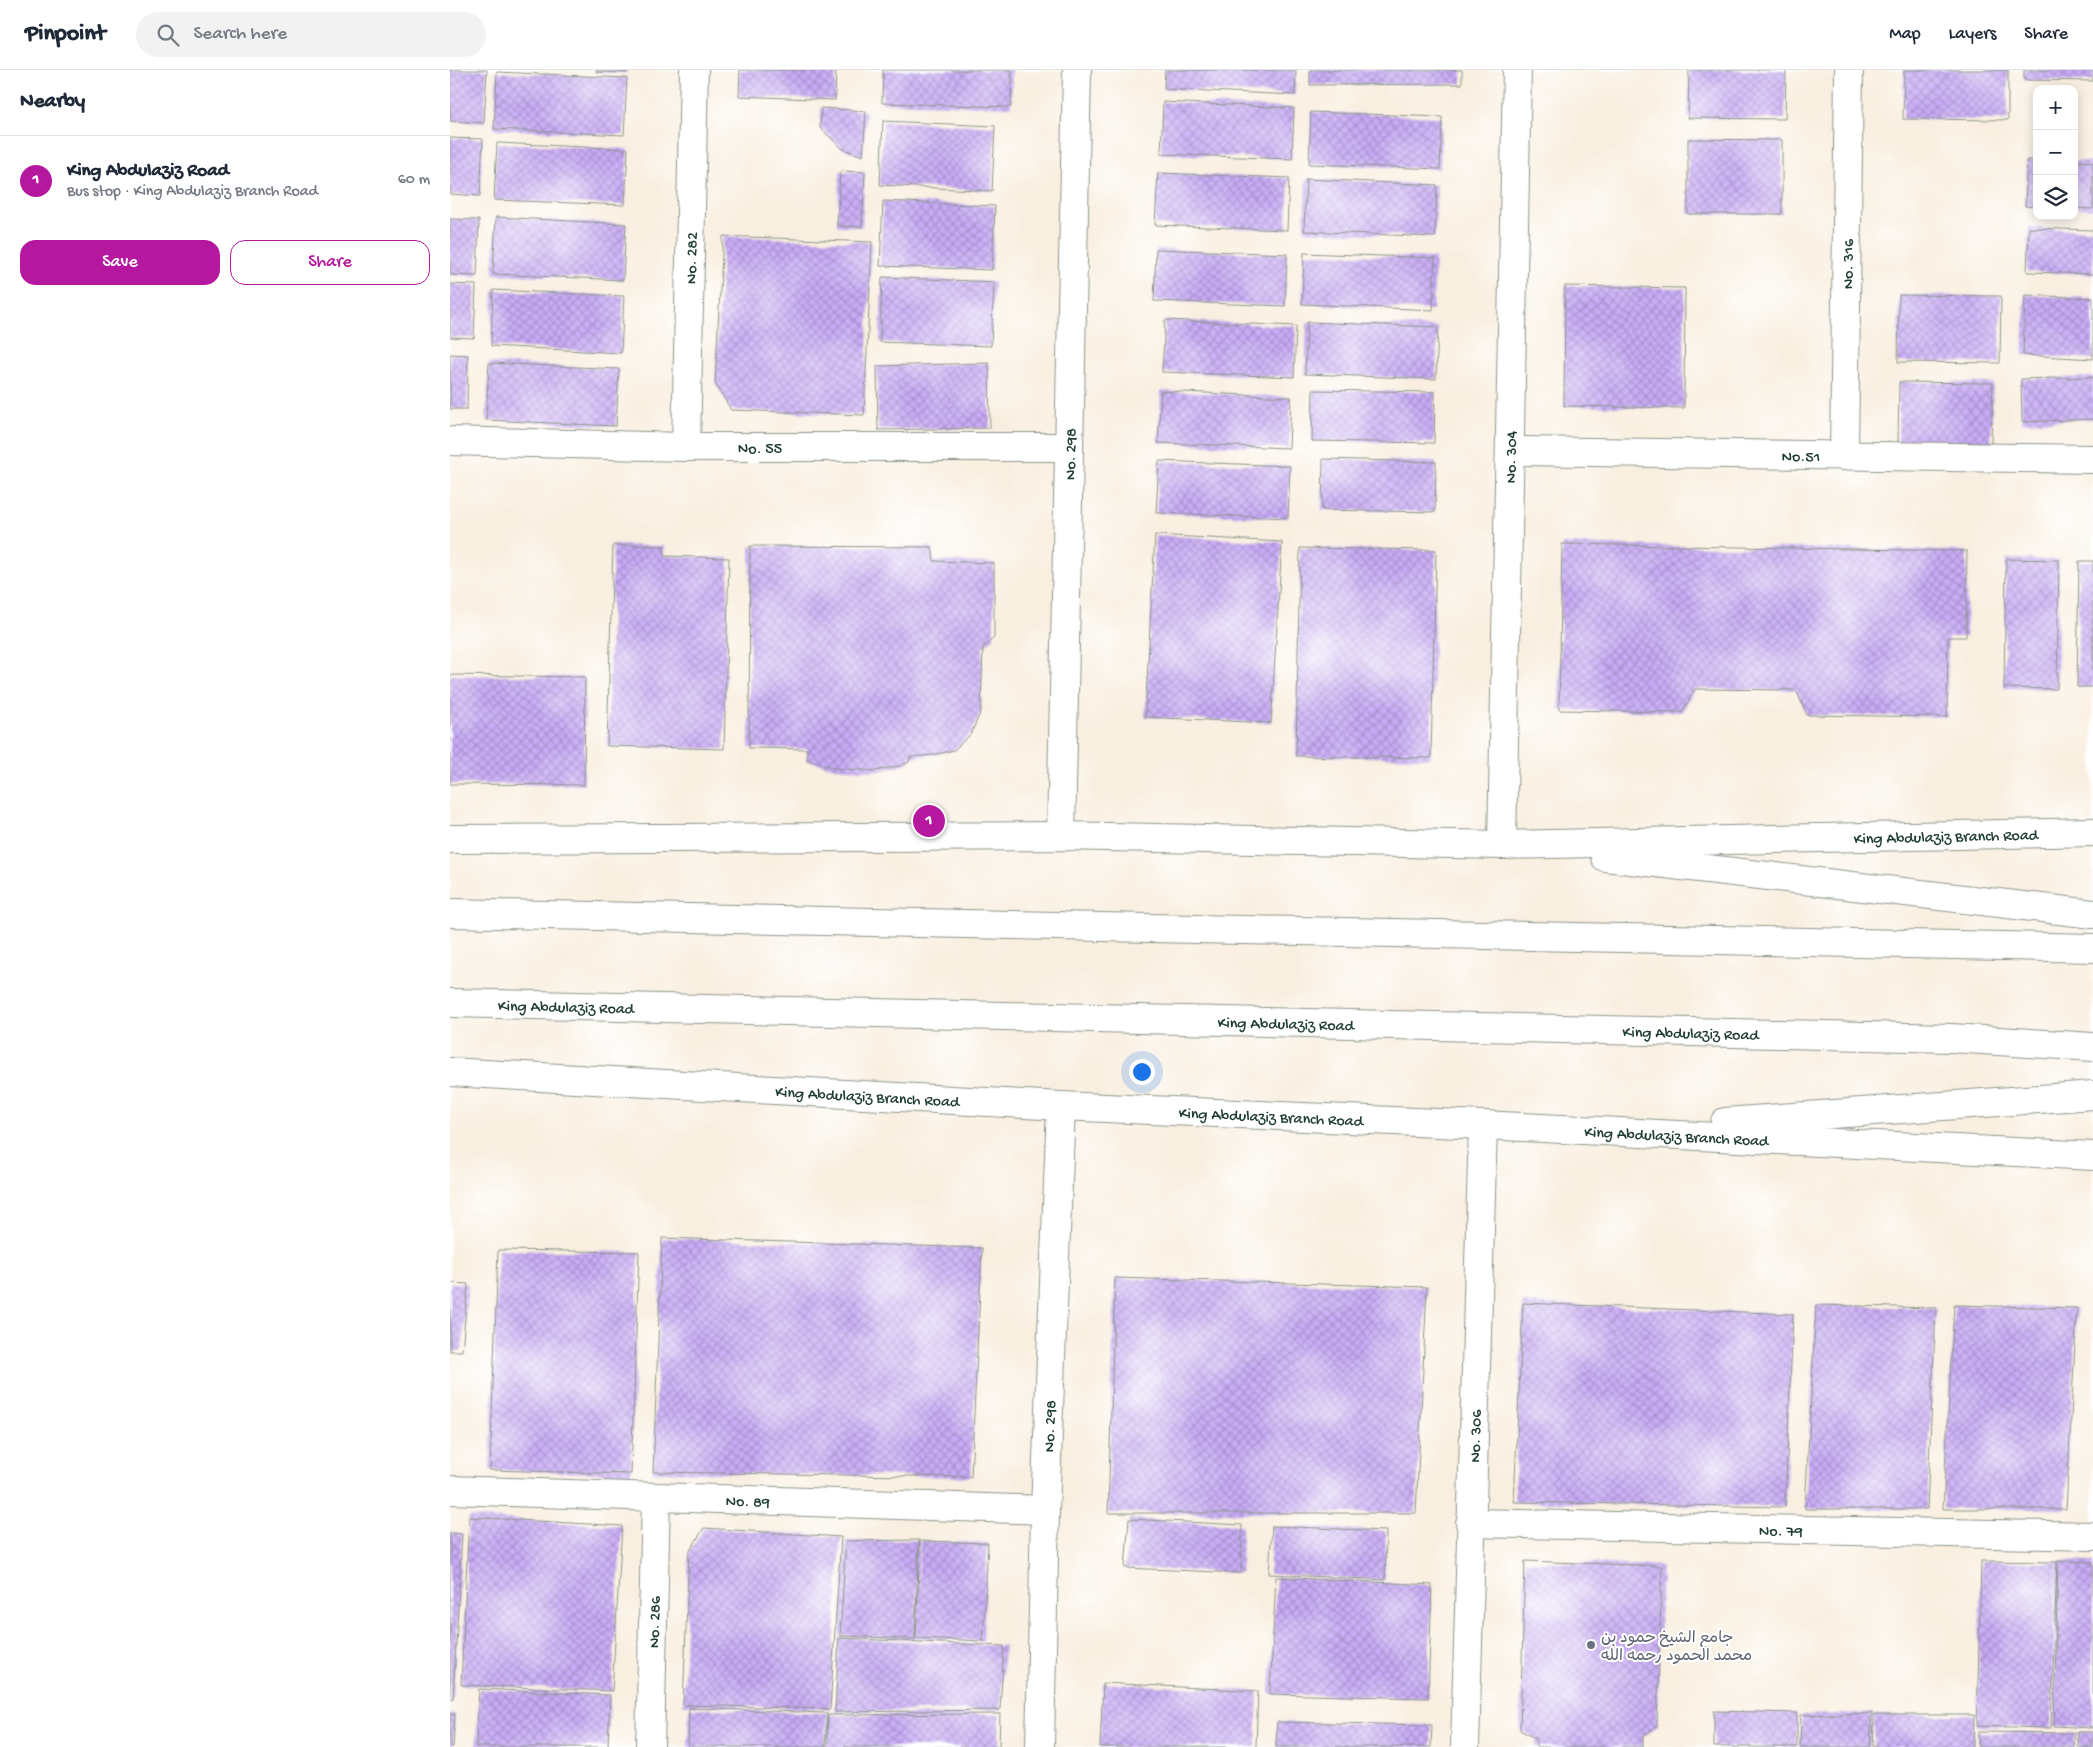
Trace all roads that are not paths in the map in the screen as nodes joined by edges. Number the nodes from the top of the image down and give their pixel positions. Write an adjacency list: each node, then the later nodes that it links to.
1 (694, 70): 6 (main road, No. 282)
2 (1078, 70): 7 (main road, No. 298)
3 (1518, 70): 8 (main road, No. 304)
4 (1850, 70): 9 (main road, No. 316)
5 (450, 441): 6 (main road, No. 55)
6 (686, 447): 7 (main road, No. 55)
7 (1069, 447): 12 (main road, No. 298)
8 (1510, 451): 9 (main road, No.51); 14 (main road, No. 304)
9 (1844, 456): 10 (main road, No.51)
10 (2093, 459)
11 (2093, 832): 14 (main road, King Abdulaziz Branch Road)
12 (1061, 836): 13 (main road, King Abdulaziz Branch Road); 14 (main road, King Abdulaziz Branch Road)
13 (450, 838)
14 (1502, 845): 16 (main road)
15 (450, 913): 17 (main road)
16 (2093, 914)
17 (2093, 948)
18 (450, 1003): 19 (main road, King Abdulaziz Road)
19 (2093, 1047)
20 (450, 1072): 22 (main road, King Abdulaziz Branch Road)
21 (2093, 1095): 24 (main road)
22 (1061, 1106): 23 (main road, King Abdulaziz Branch Road); 28 (main road, No. 298)
23 (1482, 1124): 24 (main road, King Abdulaziz Branch Road); 29 (main road, No. 306)
24 (1609, 1131): 25 (main road, King Abdulaziz Branch Road)
25 (2093, 1156)
26 (450, 1490): 27 (main road, No. 89)
27 (656, 1497): 28 (main road, No. 89); 31 (main road, No. 286)
28 (1045, 1510): 32 (main road, No. 298)
29 (1470, 1524): 30 (main road, No. 79); 33 (main road, No. 306)
30 (2093, 1536)
31 (650, 1747)
32 (1040, 1747)
33 (1465, 1747)

